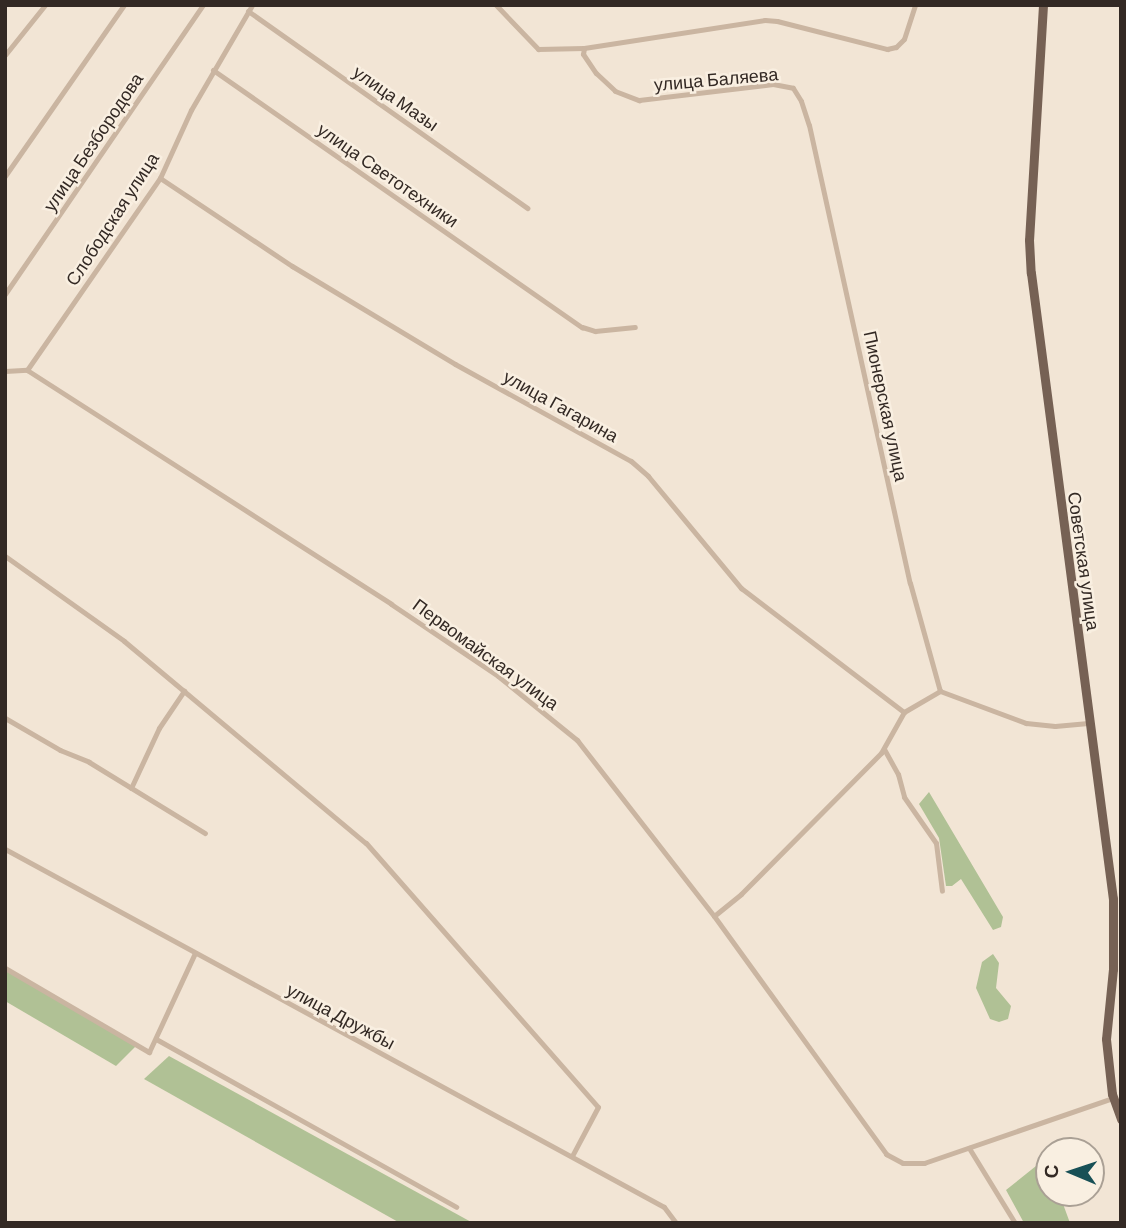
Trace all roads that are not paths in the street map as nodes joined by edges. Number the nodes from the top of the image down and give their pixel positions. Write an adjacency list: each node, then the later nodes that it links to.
1 (34, 5): 7 (street)
2 (124, 5): 13 (street)
3 (203, 5): 16 (street, улица Безбородова)
4 (496, 5): 9 (street)
5 (915, 5): 9 (street)
6 (1043, 5): 25 (main road, Советская улица)
7 (43, 8): 10 (street)
8 (250, 8): 11 (street, Слободская улица); 15 (street, улица Мазы)
9 (584, 48): 12 (street, улица Баляева)
10 (5, 55)
11 (213, 70): 14 (street, Слободская улица); 17 (street, улица Светотехники)
12 (809, 125): 22 (street, Пионерская улица)
13 (5, 176)
14 (160, 178): 18 (street, Слободская улица); 23 (street, улица Гагарина)
15 (527, 208)
16 (5, 294)
17 (635, 327)
18 (27, 370): 19 (street); 32 (street, Первомайская улица)
19 (5, 371)
20 (5, 556): 21 (street)
21 (184, 691): 27 (street); 39 (street)
22 (940, 691): 23 (street); 25 (street)
23 (904, 712): 26 (street)
24 (5, 718): 27 (street)
25 (1091, 723): 31 (main road, Советская улица)
26 (884, 749): 30 (street); 32 (street)
27 (131, 788): 28 (street)
28 (205, 833)
29 (5, 849): 33 (street, улица Дружбы)
30 (942, 891)
31 (1117, 899): 36 (main road, Советская улица)
32 (714, 916): 38 (street, Первомайская улица)
33 (195, 953): 35 (street); 39 (street, улица Дружбы)
34 (5, 968): 35 (street)
35 (156, 1039): 40 (street)
36 (1113, 1097): 37 (main road, Советская улица); 38 (street, Первомайская улица)
37 (1121, 1119)
38 (969, 1148): 42 (street)
39 (572, 1156): 41 (street, улица Дружбы)
40 (456, 1207)
41 (677, 1223)
42 (1015, 1223)

